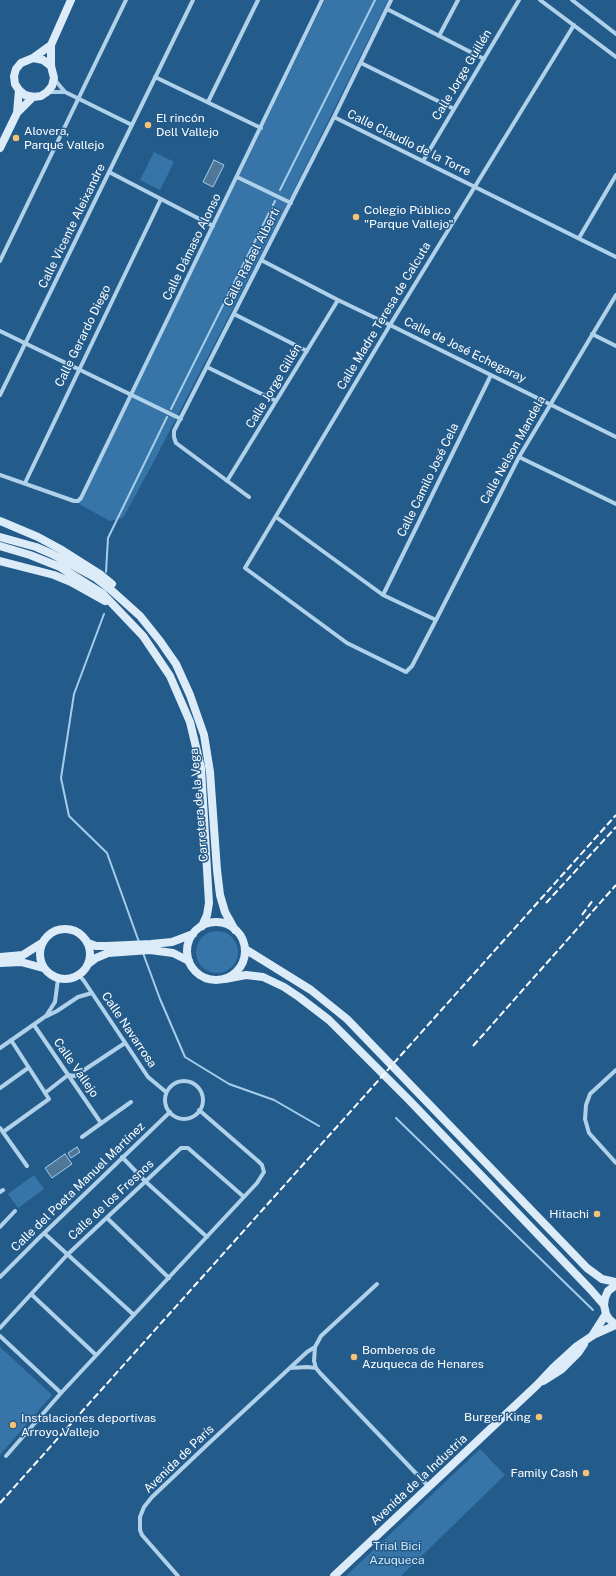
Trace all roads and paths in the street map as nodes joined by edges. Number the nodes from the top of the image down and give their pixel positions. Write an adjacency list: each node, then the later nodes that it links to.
1 (71, 0): 15 (main road)
2 (126, 0): 27 (street)
3 (193, 0): 21 (street, Calle Vicente Aleixandre)
4 (258, 0): 28 (street)
5 (322, 0): 33 (street, Calle Dámaso Alonso)
6 (391, 0): 11 (street, Calle Rafael Alberti)
7 (458, 0): 14 (street)
8 (519, 0): 18 (street, Calle Jorge Guillén)
9 (540, 0): 12 (street)
10 (572, 0): 13 (street)
11 (387, 9): 14 (street); 19 (street, Calle Rafael Alberti)
12 (574, 25): 16 (street); 39 (street, Calle Madre Teresa de Calcuta)
13 (616, 34)
14 (439, 36): 18 (street)
15 (51, 45): 17 (main road); 20 (main road)
16 (616, 57)
17 (33, 58): 20 (main road); 23 (main road)
18 (484, 59): 29 (street, Calle Jorge Guillén)
19 (361, 63): 29 (street); 31 (street, Calle Rafael Alberti)
20 (51, 66): 22 (main road)
21 (156, 77): 28 (street); 32 (street, Calle Vicente Aleixandre)
22 (54, 78): 24 (main road); 25 (street)
23 (19, 90): 26 (main road); 30 (main road)
24 (47, 92): 25 (street); 26 (main road)
25 (65, 92): 27 (street)
26 (33, 97): 30 (main road)
27 (78, 98): 32 (street); 46 (street)
28 (208, 102): 33 (street)
29 (454, 109): 35 (street, Calle Jorge Guillén)
30 (17, 113): 34 (main road)
31 (334, 117): 35 (street, Calle Claudio de la Torre); 41 (street, Calle Rafael Alberti)
32 (132, 125): 36 (street, Calle Vicente Aleixandre)
33 (261, 128): 38 (street, Calle Dámaso Alonso)
34 (0, 148)
35 (423, 161): 39 (street, Calle Claudio de la Torre)
36 (109, 172): 40 (street); 53 (street, Calle Vicente Aleixandre)
37 (616, 175): 43 (street)
38 (237, 177): 41 (street); 42 (street, Calle Dámaso Alonso)
39 (475, 187): 43 (street, Calle Claudio de la Torre); 50 (street, Calle Madre Teresa de Calcuta)
40 (161, 199): 42 (street); 57 (street, Calle Gerardo Diego)
41 (291, 203): 45 (street, Calle Rafael Alberti)
42 (213, 226): 60 (street, Calle Dámaso Alonso)
43 (579, 238): 44 (street, Calle Claudio de la Torre)
44 (616, 257)
45 (261, 260): 48 (street, Calle de José Echegaray); 49 (street, Calle Rafael Alberti)
46 (0, 261)
47 (616, 295): 52 (street, Calle Nelson Mandela)
48 (338, 300): 50 (street, Calle de José Echegaray); 55 (street, Calle Jorge Gillén)
49 (234, 314): 55 (street); 56 (street, Calle Rafael Alberti)
50 (390, 325): 58 (street, Calle de José Echegaray); 71 (street, Calle Madre Teresa de Calcuta)
51 (0, 331): 53 (street)
52 (592, 334): 54 (street); 62 (street, Calle Nelson Mandela)
53 (25, 344): 57 (street); 59 (street, Calle Vicente Aleixandre)
54 (616, 346)
55 (307, 351): 61 (street, Calle Jorge Gillén)
56 (207, 367): 61 (street); 63 (street, Calle Rafael Alberti)
57 (78, 369): 60 (street); 68 (street, Calle Gerardo Diego)
58 (491, 375): 62 (street, Calle de José Echegaray); 76 (street, Calle Camilo José Cela)
59 (0, 395)
60 (131, 395): 63 (street); 68 (street, Calle Dámaso Alonso)
61 (276, 401): 67 (street, Calle Jorge Gillén)
62 (550, 403): 64 (street, Calle de José Echegaray); 65 (street, Calle Nelson Mandela)
63 (181, 419): 67 (street, Calle Rafael Alberti)
64 (616, 437)
65 (519, 456): 70 (street); 79 (street, Calle Nelson Mandela)
66 (0, 475): 68 (street)
67 (227, 481): 69 (street, Calle Rafael Alberti)
68 (24, 483)
69 (249, 497)
70 (616, 504)
71 (276, 517): 76 (street); 79 (street, Calle Madre Teresa de Calcuta)
72 (0, 522): 78 (main road)
73 (0, 536): 78 (main road, Carretera de la Vega)
74 (0, 546): 77 (main road, Carretera de la Vega)
75 (0, 561): 77 (main road)
76 (383, 595): 79 (street)
77 (118, 610): 80 (main road, Carretera de la Vega)
78 (140, 616): 81 (main road, Carretera de la Vega)
79 (436, 620)
80 (202, 926): 81 (main road); 82 (main road)
81 (235, 930): 85 (main road)
82 (193, 934): 84 (main road); 87 (main road)
83 (42, 943): 84 (main road); 86 (main road); 90 (main road)
84 (88, 943): 89 (main road)
85 (245, 949): 93 (main road); 125 (main road)
86 (0, 957)
87 (189, 961): 89 (main road); 93 (main road)
88 (0, 963): 90 (main road)
89 (88, 964): 91 (main road)
90 (43, 968): 92 (main road)
91 (79, 975): 92 (main road); 94 (street, Calle Navarrosa)
92 (58, 979): 95 (street)
93 (225, 979): 128 (main road)
94 (92, 992): 95 (street); 98 (street, Calle Navarrosa)
95 (46, 1016): 96 (street)
96 (34, 1026): 97 (street); 102 (street, Calle Vallejo)
97 (11, 1040): 99 (street); 100 (street)
98 (125, 1043): 102 (street); 104 (street, Calle Navarrosa)
99 (0, 1048)
100 (28, 1068): 103 (street); 105 (street)
101 (616, 1070): 113 (street)
102 (68, 1075): 105 (street); 109 (street, Calle Vallejo)
103 (0, 1088)
104 (166, 1092): 107 (street); 108 (street)
105 (45, 1093): 110 (street)
106 (131, 1102): 109 (street)
107 (200, 1110): 108 (street); 116 (street)
108 (170, 1112): 112 (street, Calle del Poeta Manuel Martínez)
109 (101, 1123): 111 (street)
110 (1, 1130): 114 (street)
111 (82, 1137)
112 (122, 1157): 115 (street); 120 (street, Calle del Poeta Manuel Martínez)
113 (616, 1163)
114 (27, 1166)
115 (146, 1182): 116 (street, Calle de los Fresnos); 118 (street, Calle de los Fresnos); 121 (street)
116 (244, 1197): 121 (street)
117 (15, 1211): 119 (street)
118 (107, 1218): 122 (street, Calle de los Fresnos); 124 (street)
119 (0, 1227)
120 (44, 1233): 122 (street); 123 (street, Calle del Poeta Manuel Martínez)
121 (207, 1237): 124 (street)
122 (67, 1255): 127 (street, Calle de los Fresnos); 130 (street)
123 (0, 1277)
124 (169, 1278): 130 (street)
125 (616, 1283): 128 (main road)
126 (377, 1284): 136 (street, Avenida de París)
127 (31, 1294): 132 (street, Calle de los Fresnos); 137 (street)
128 (604, 1306): 129 (main road)
129 (606, 1314): 131 (main road); 134 (main road)
130 (134, 1316): 137 (street)
131 (616, 1325): 134 (main road)
132 (0, 1328)
133 (0, 1336): 142 (street)
134 (589, 1338): 135 (main road, Avenida de la Industria); 140 (main road, Avenida de la Industria)
135 (577, 1346): 140 (main road); 141 (main road, Avenida de la Industria)
136 (315, 1347): 138 (street, Avenida de París); 139 (street)
137 (96, 1355): 142 (street)
138 (289, 1368): 139 (street); 145 (street, Avenida de París)
139 (316, 1368): 144 (street)
140 (562, 1369): 141 (main road, Avenida de la Industria)
141 (537, 1385): 144 (main road, Avenida de la Industria)
142 (61, 1393): 143 (street)
143 (6, 1456)
144 (430, 1487): 146 (main road, Avenida de la Industria)
145 (178, 1576)
146 (334, 1576)

